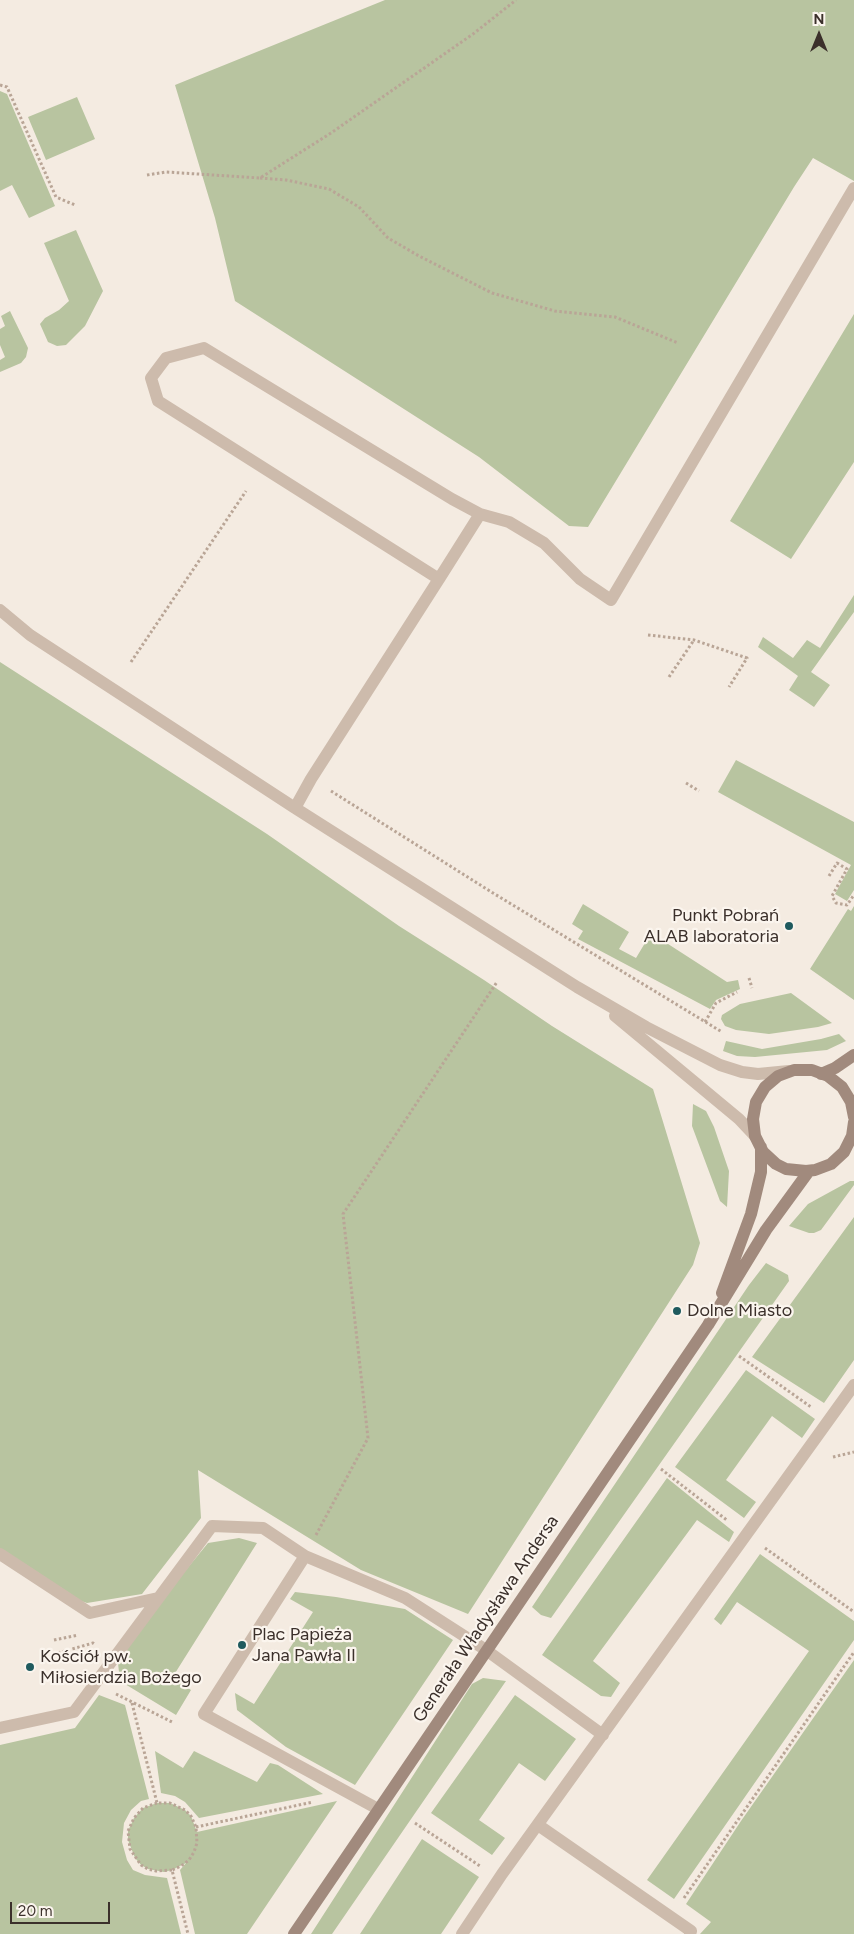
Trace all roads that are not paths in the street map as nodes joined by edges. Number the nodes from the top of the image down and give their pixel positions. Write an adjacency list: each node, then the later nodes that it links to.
1 (854, 188): 2 (street)
2 (480, 514): 3 (street); 3 (street)
3 (439, 579): 5 (street)
4 (0, 610): 5 (street)
5 (295, 808): 6 (street)
6 (577, 988): 8 (street); 13 (street)
7 (854, 1055): 9 (main road)
8 (794, 1070): 9 (main road); 13 (main road, Generała Władysława Andersa)
9 (821, 1074): 10 (main road)
10 (854, 1117)
11 (854, 1122): 12 (main road)
12 (853, 1136): 14 (main road)
13 (758, 1142): 14 (main road); 15 (main road, Generała Władysława Andersa)
14 (809, 1171): 15 (main road, Generała Władysława Andersa)
15 (708, 1325): 20 (main road, Generała Władysława Andersa)
16 (854, 1386): 22 (street)
17 (0, 1554): 19 (street)
18 (305, 1556): 19 (street); 20 (street); 23 (street)
19 (158, 1598): 21 (street)
20 (486, 1650): 22 (street); 23 (main road, Generała Władysława Andersa)
21 (0, 1728)
22 (603, 1735): 24 (street)
23 (378, 1809): 25 (main road, Generała Władysława Andersa)
24 (538, 1825): 26 (street); 27 (street)
25 (294, 1934)
26 (462, 1934)
27 (690, 1934)

